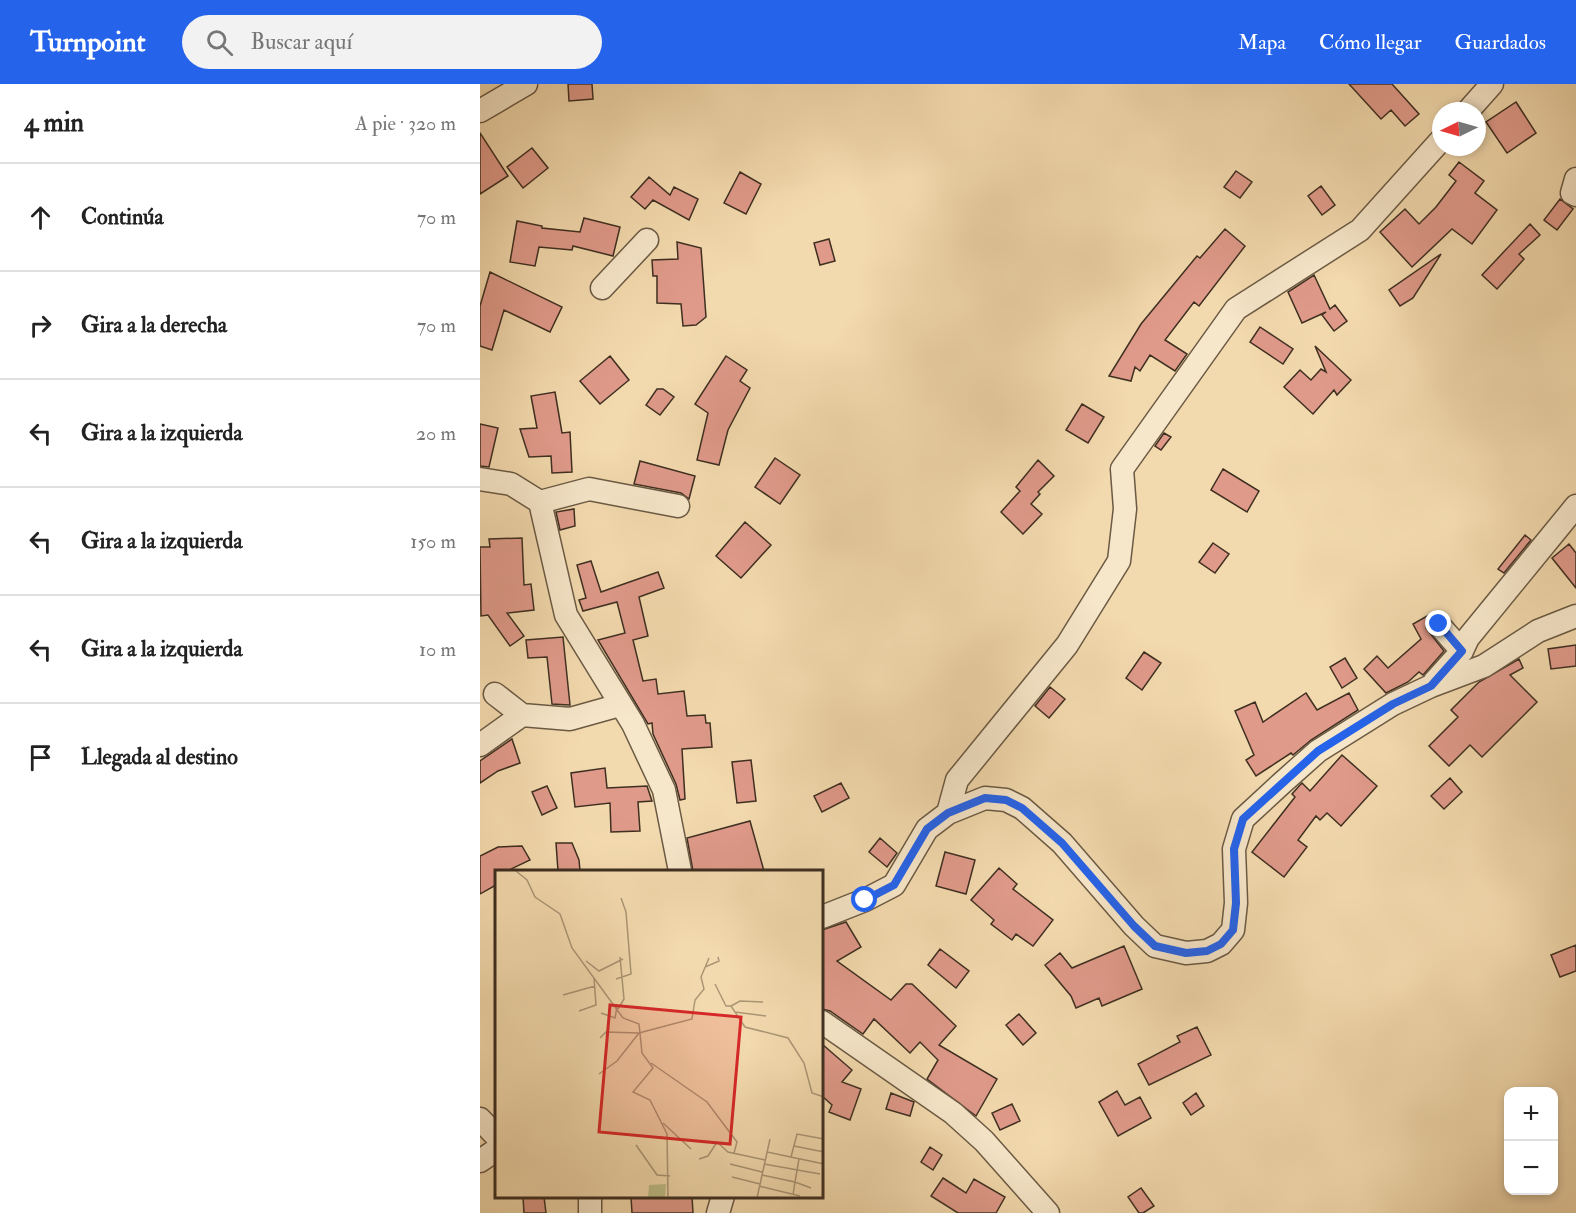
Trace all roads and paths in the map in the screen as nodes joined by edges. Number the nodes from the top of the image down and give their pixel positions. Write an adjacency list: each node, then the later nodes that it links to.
1 (526, 84): 4 (street)
2 (1492, 84): 3 (street)
3 (1475, 102)
4 (480, 111)
5 (1432, 150): 22 (street)
6 (1576, 179): 7 (street)
7 (1576, 195)
8 (647, 240): 9 (street)
9 (602, 288)
10 (480, 479): 11 (street)
11 (540, 502): 12 (street); 19 (street)
12 (678, 506)
13 (1576, 506): 16 (street)
14 (1576, 616): 17 (street)
15 (1439, 624): 16 (street)
16 (1462, 651): 17 (street)
17 (1431, 686): 22 (street)
18 (495, 694): 20 (street)
19 (620, 705): 20 (street); 23 (street)
20 (522, 716): 21 (street)
21 (480, 745)
22 (948, 813): 24 (street)
23 (680, 870)
24 (824, 916)
25 (824, 1023): 30 (street)
26 (480, 1119): 27 (street)
27 (492, 1151)
28 (723, 1198): 29 (street)
29 (718, 1213)
30 (1048, 1213)

